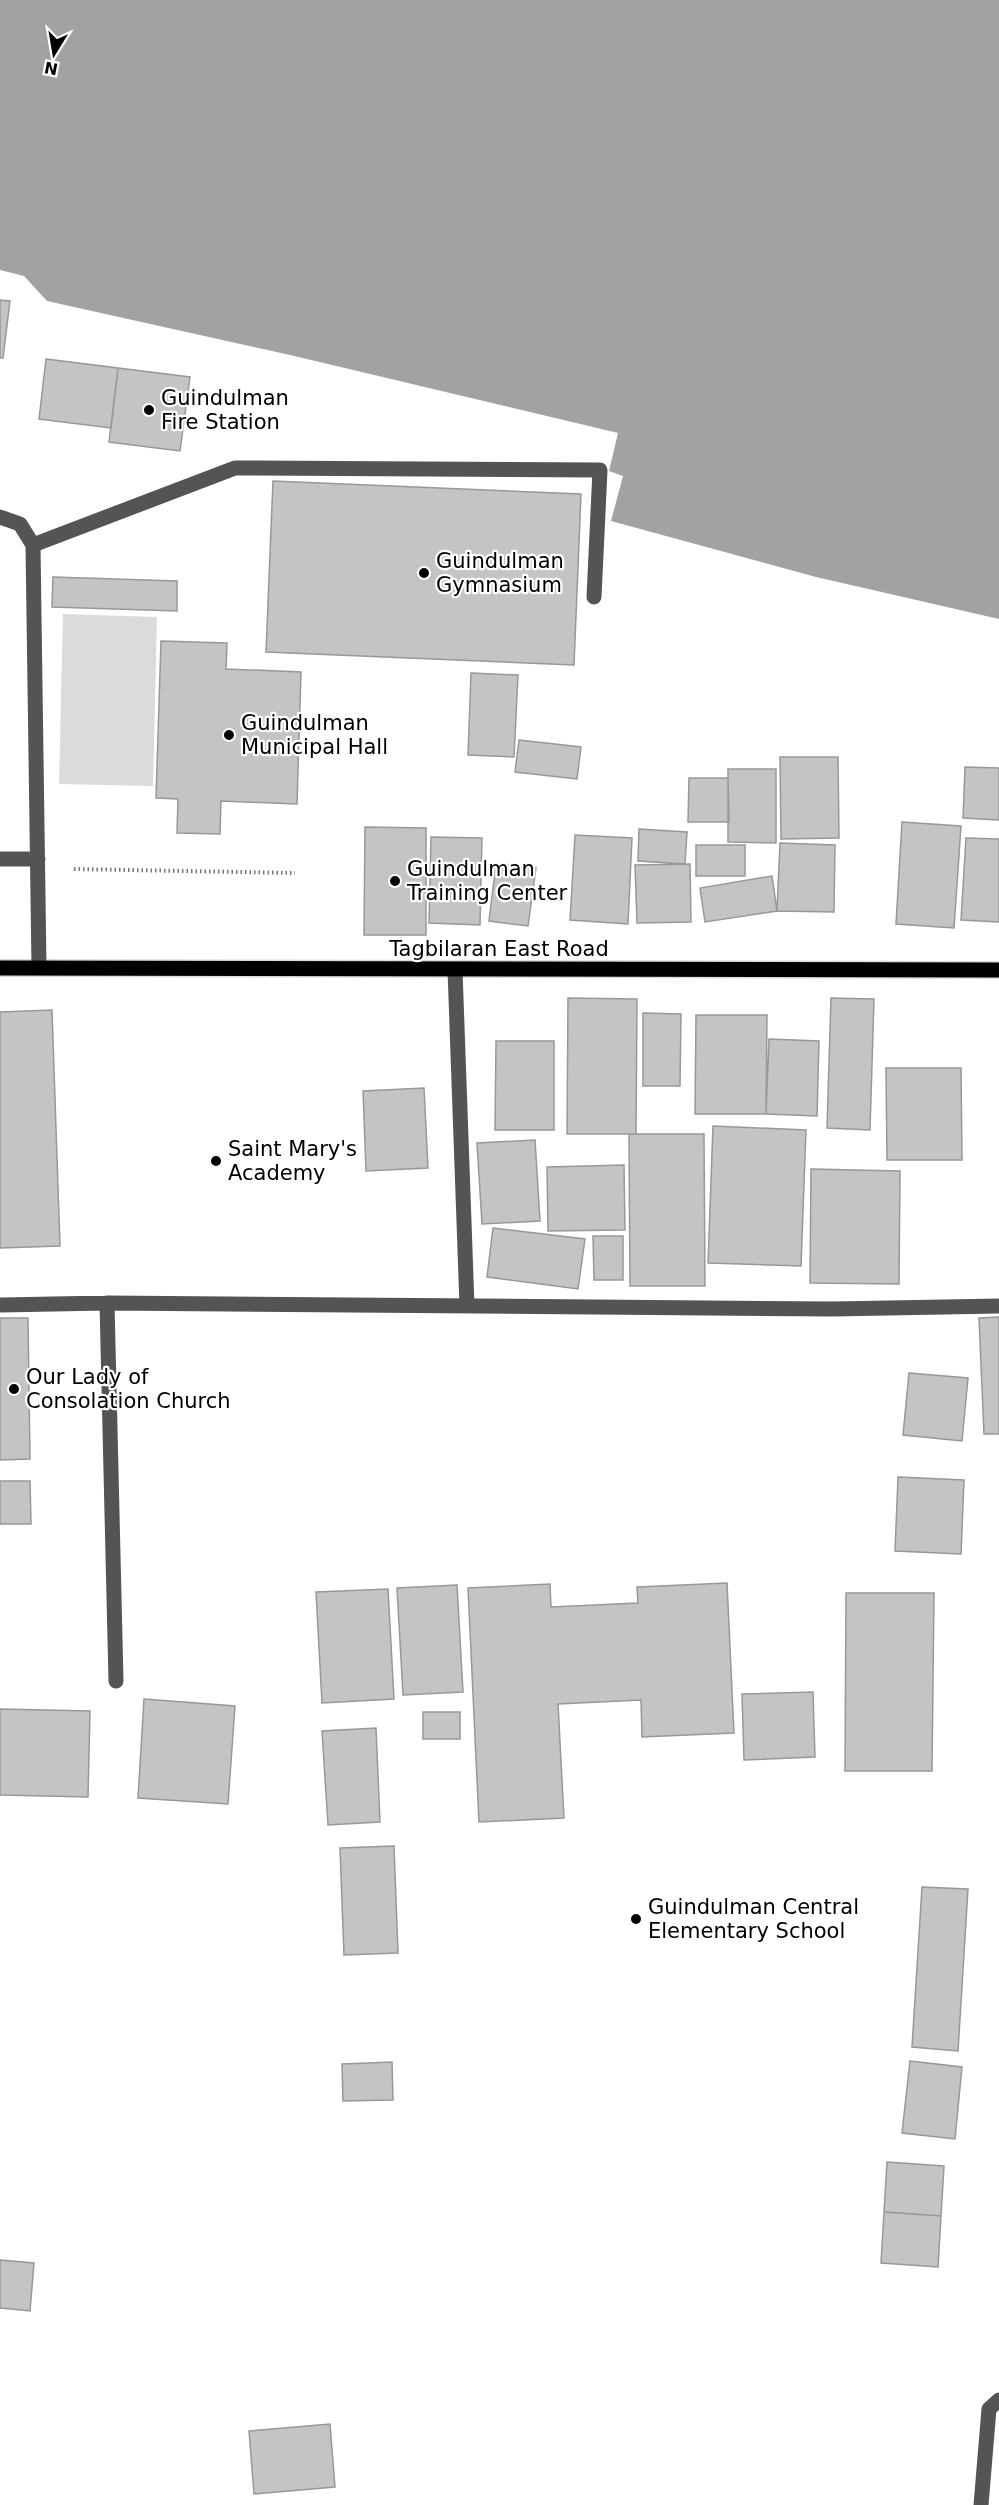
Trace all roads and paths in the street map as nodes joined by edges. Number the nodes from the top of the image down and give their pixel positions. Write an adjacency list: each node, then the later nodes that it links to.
1 (0, 517): 2 (street)
2 (33, 545): 3 (street); 5 (street)
3 (594, 597)
4 (0, 859): 5 (street)
5 (38, 859): 8 (street)
6 (74, 869): 7 (path)
7 (295, 873)
8 (39, 967): 9 (main road, Tagbilaran East Road); 10 (main road, Tagbilaran East Road)
9 (0, 968)
10 (455, 970): 11 (main road, Tagbilaran East Road); 14 (street)
11 (999, 970)
12 (107, 1303): 13 (street); 14 (street); 16 (street)
13 (0, 1305)
14 (467, 1306): 15 (street)
15 (999, 1306)
16 (116, 1681)
17 (999, 2400): 18 (street)
18 (981, 2505)

